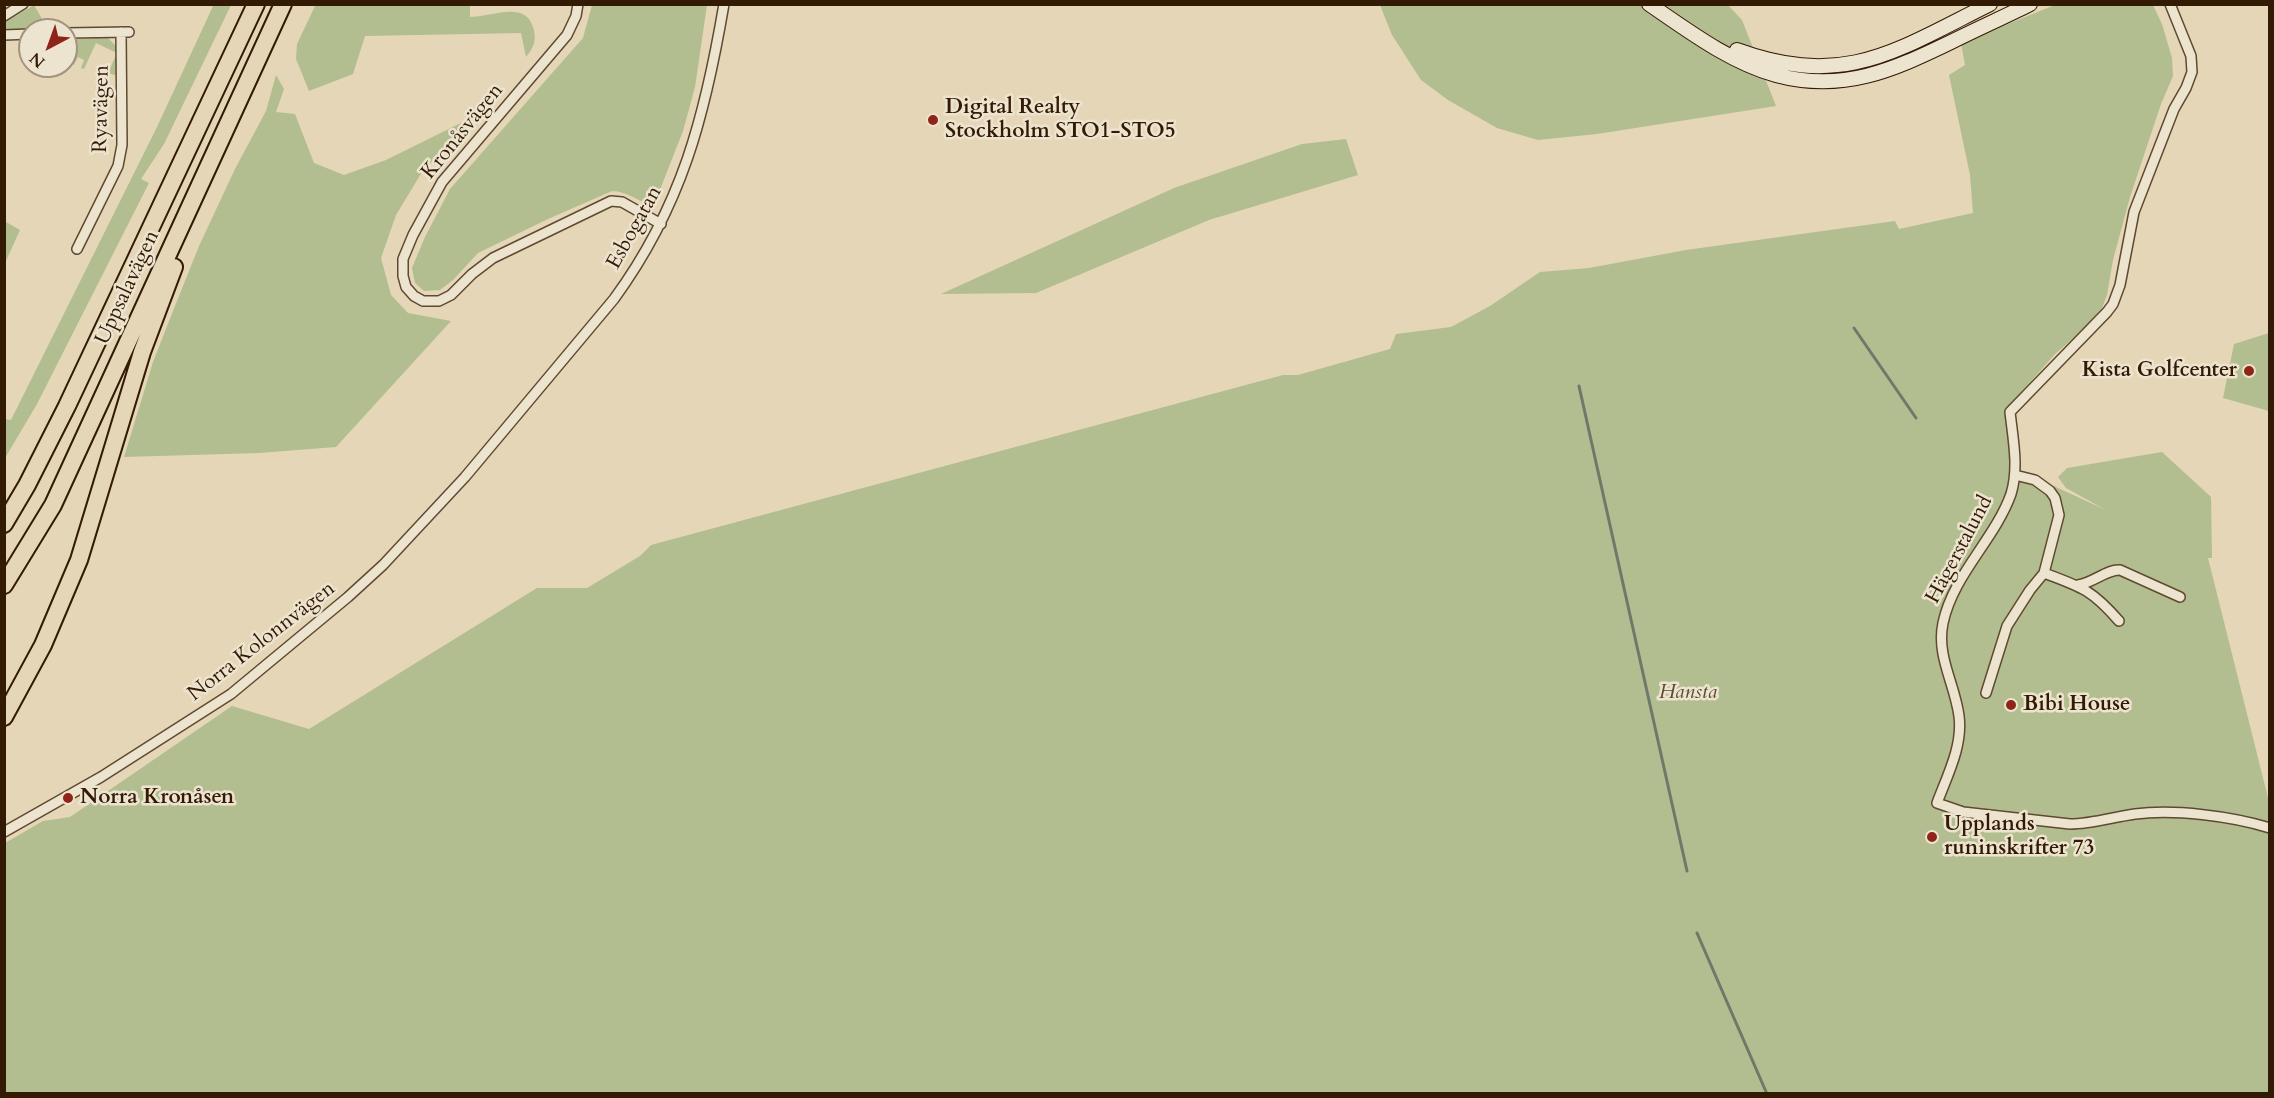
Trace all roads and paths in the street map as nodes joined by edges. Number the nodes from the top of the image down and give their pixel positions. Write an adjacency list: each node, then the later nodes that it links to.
1 (23, 4): 11 (street)
2 (256, 4): 16 (highway, Uppsalavägen)
3 (283, 4): 13 (highway, Uppsalavägen)
4 (578, 4): 14 (street, Kronåsvägen)
5 (724, 4): 14 (street, Esbogatan)
6 (1649, 4): 9 (main road)
7 (1664, 4): 8 (main road)
8 (1990, 4)
9 (2030, 4)
10 (2170, 4): 18 (street, Hägerstalund)
11 (4, 16)
12 (78, 33): 15 (street, Ryavägen)
13 (228, 125): 22 (highway, Uppsalavägen); 27 (highway)
14 (661, 224): 17 (street, Esbogatan)
15 (77, 249)
16 (66, 406): 19 (highway); 20 (highway, Uppsalavägen)
17 (503, 432): 29 (street, Norra Kolonnvägen)
18 (2014, 475): 21 (street); 28 (street, Hägerstalund)
19 (4, 504)
20 (4, 524)
21 (2044, 573): 23 (street); 26 (street)
22 (4, 585)
23 (2078, 585): 24 (street); 25 (street)
24 (2180, 597)
25 (2119, 621)
26 (1986, 693)
27 (4, 717)
28 (2270, 828)
29 (4, 832)

